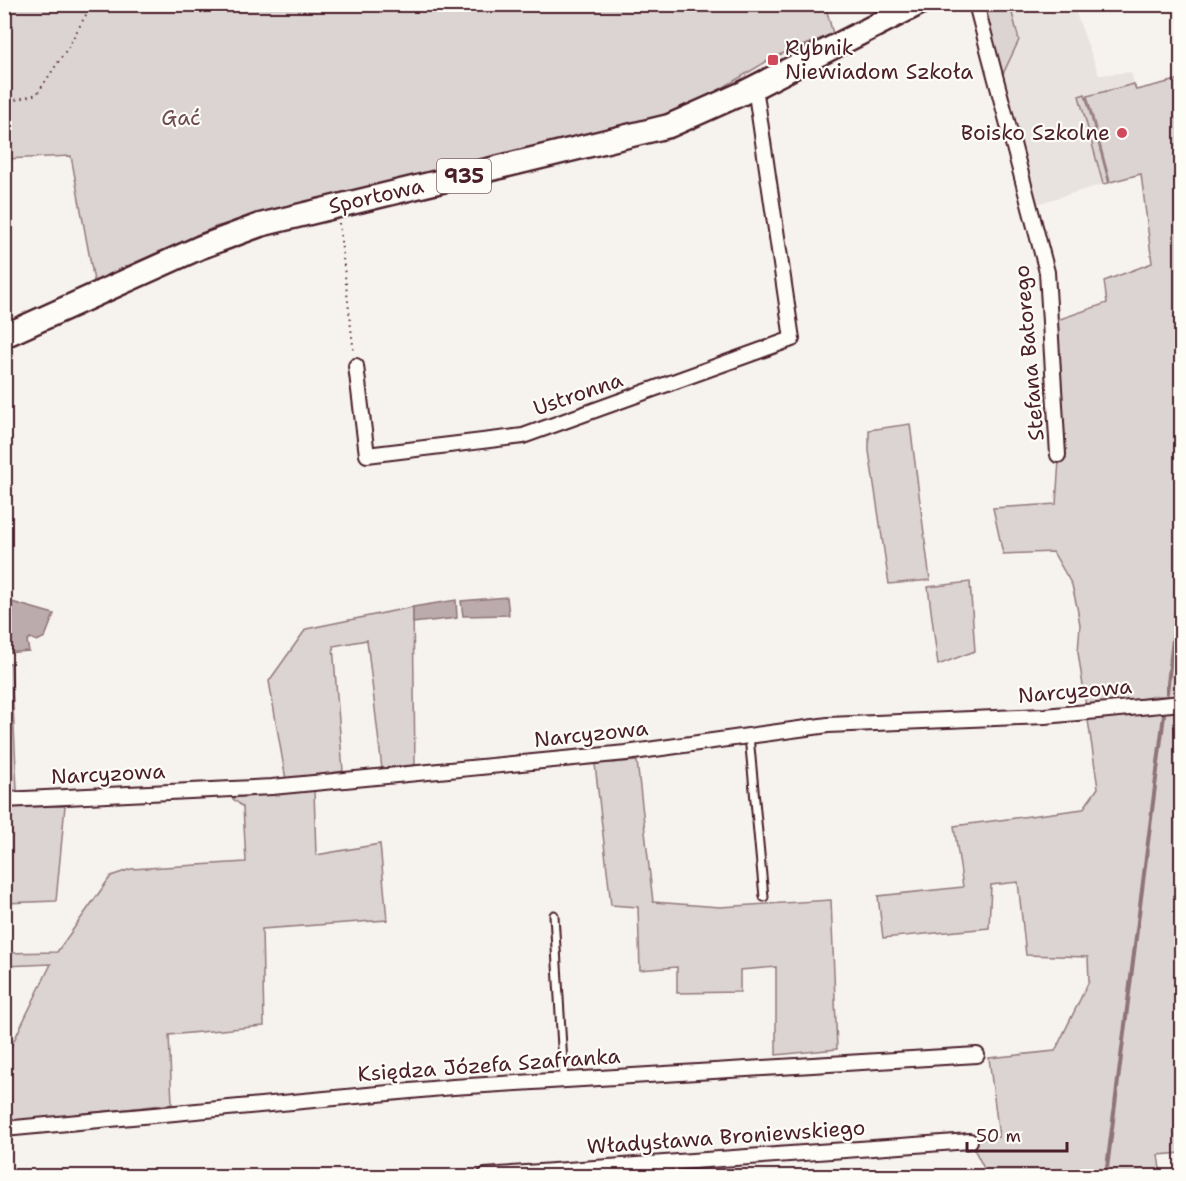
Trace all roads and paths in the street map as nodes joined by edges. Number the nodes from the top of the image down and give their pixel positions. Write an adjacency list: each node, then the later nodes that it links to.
1 (92, 4): 5 (path)
2 (918, 4): 4 (main road, Sportowa / 935)
3 (976, 4): 9 (street, Stefana Batorego)
4 (755, 87): 6 (main road, Sportowa / 935); 8 (street, Ustronna)
5 (4, 103)
6 (337, 205): 7 (main road, Sportowa / 935); 8 (path)
7 (4, 336)
8 (356, 366)
9 (1058, 455)
10 (1182, 703): 11 (street, Narcyzowa)
11 (749, 736): 12 (street, Narcyzowa); 13 (lane)
12 (4, 800)
13 (764, 897)
14 (554, 915): 16 (lane)
15 (977, 1055): 16 (street, Księdza Józefa Szafranka)
16 (564, 1080): 17 (street, Księdza Józefa Szafranka)
17 (4, 1129)
18 (970, 1141): 19 (street, Władysława Broniewskiego)
19 (485, 1176)

